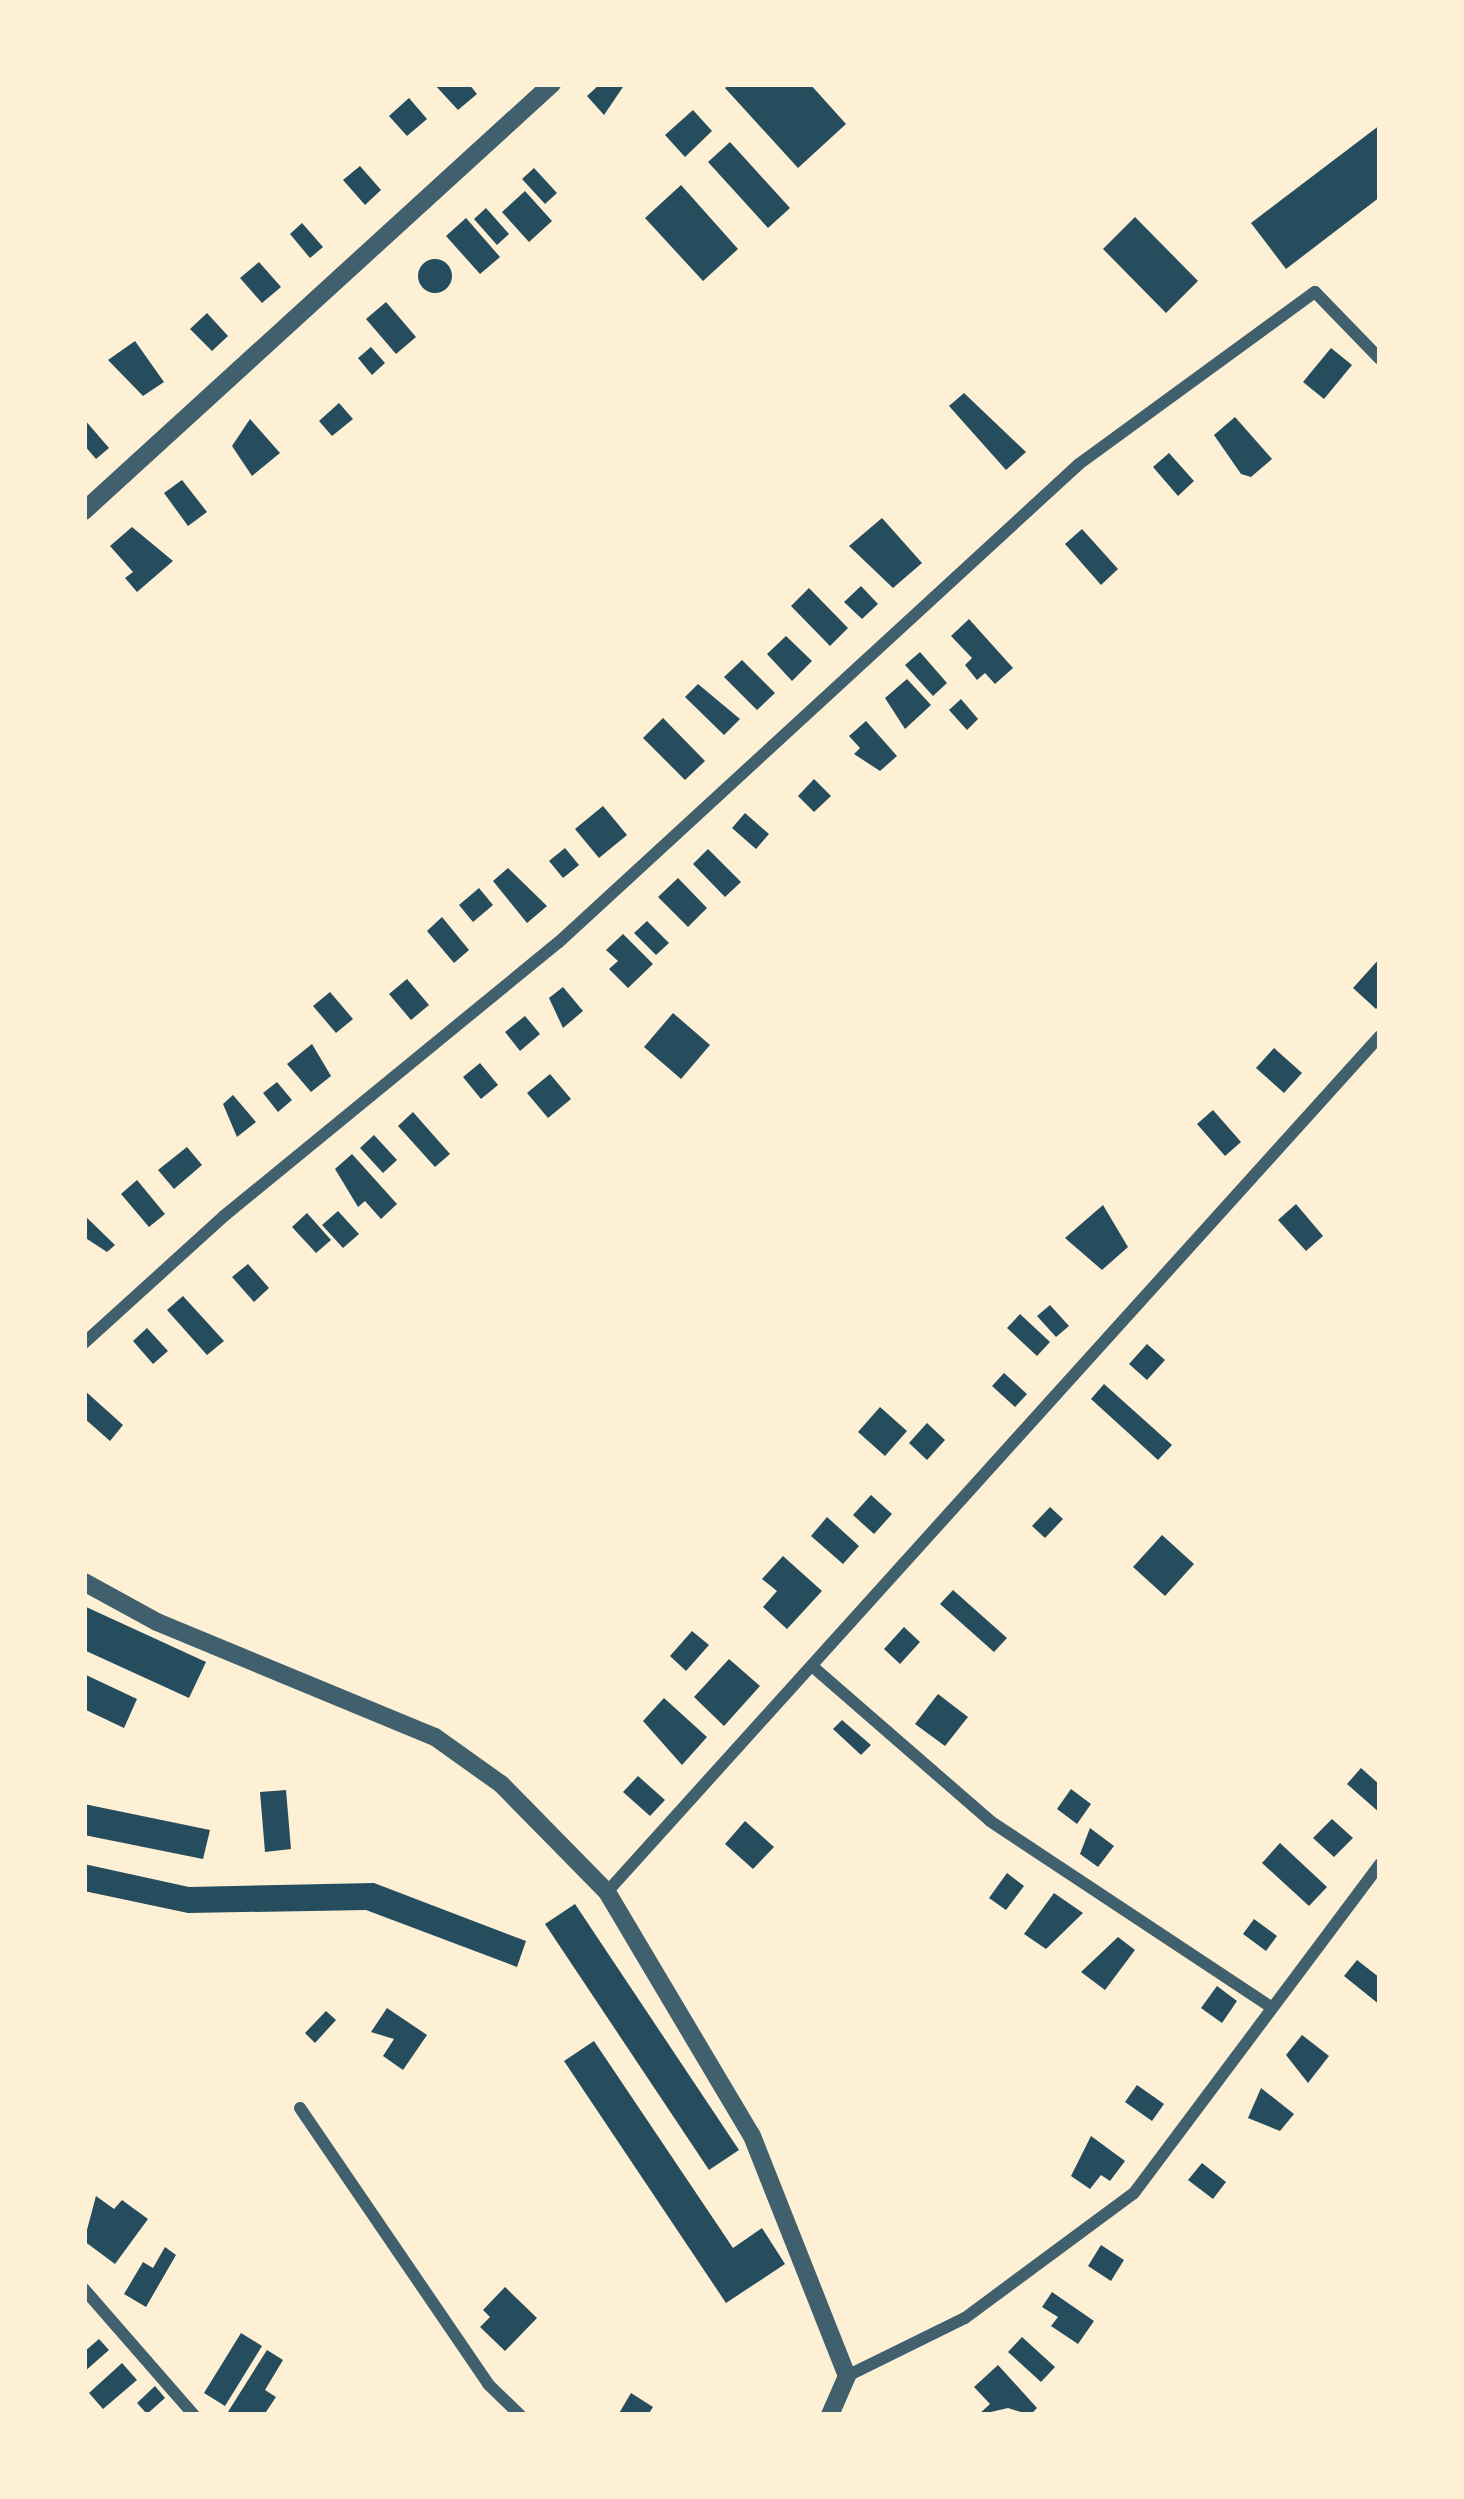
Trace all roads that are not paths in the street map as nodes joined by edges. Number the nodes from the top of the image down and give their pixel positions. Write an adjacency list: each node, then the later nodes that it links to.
1 (552, 84): 3 (street)
2 (1380, 358): 5 (street)
3 (84, 511)
4 (1380, 1036): 7 (street)
5 (84, 1343)
6 (84, 1582): 9 (street)
7 (812, 1666): 9 (street); 10 (street)
8 (1380, 1864): 10 (street)
9 (607, 1892): 13 (street)
10 (1270, 2007): 13 (street)
11 (300, 2108): 15 (street)
12 (84, 2289): 14 (street)
13 (847, 2376): 16 (street)
14 (194, 2415)
15 (520, 2415)
16 (830, 2415)

